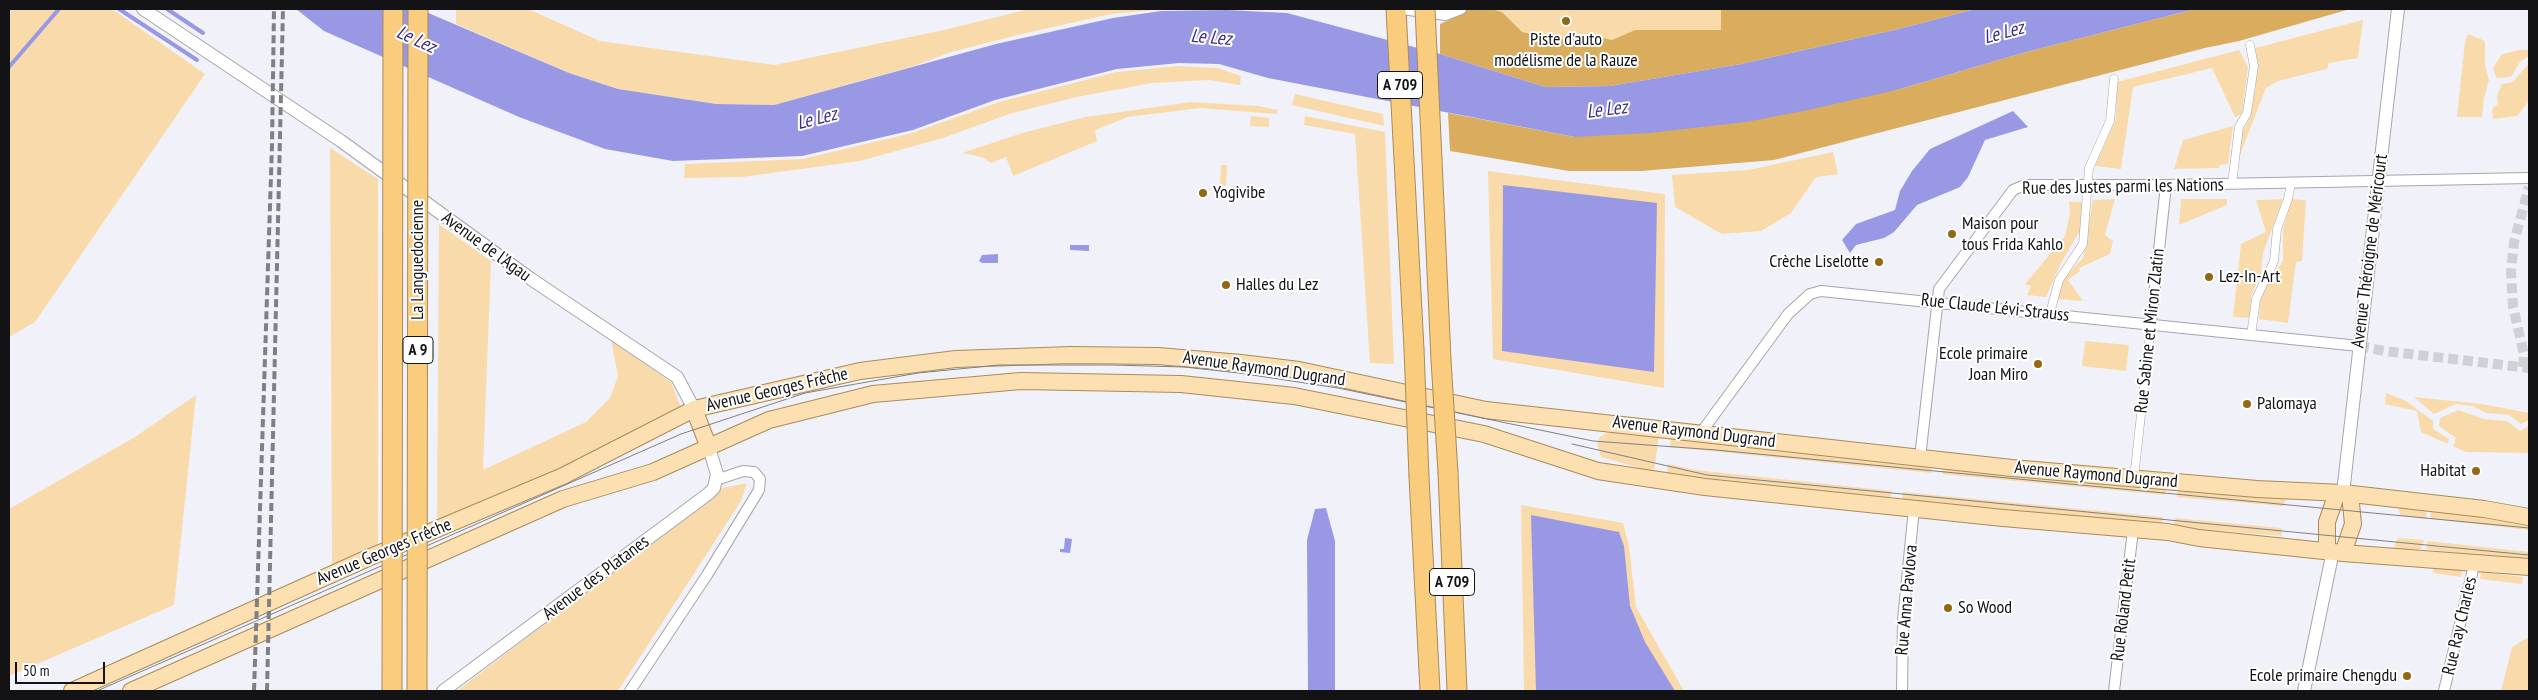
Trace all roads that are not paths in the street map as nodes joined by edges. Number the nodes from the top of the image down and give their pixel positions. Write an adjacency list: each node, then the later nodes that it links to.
1 (143, 9): 24 (street, Avenue de l'Agau)
2 (393, 9): 39 (highway, La Languedocienne / A 9, bridge)
3 (418, 9): 40 (highway, La Languedocienne / A 9, bridge)
4 (1396, 9): 43 (highway, A 709, bridge)
5 (1402, 9): 8 (street)
6 (1425, 9): 44 (highway, A 709, bridge)
7 (2398, 9): 12 (street, Avenue Théroigne de Méricourt)
8 (1461, 10)
9 (2250, 45): 14 (street)
10 (2114, 79): 15 (street)
11 (2529, 178): 12 (street, Rue des Justes parmi les Nations)
12 (2378, 181): 13 (street, Rue des Justes parmi les Nations); 21 (street, Avenue Théroigne de Méricourt)
13 (2291, 183): 14 (street, Rue des Justes parmi les Nations); 20 (street)
14 (2232, 184): 16 (street, Rue des Justes parmi les Nations)
15 (2086, 185): 16 (street, Rue des Justes parmi les Nations); 17 (street, Rue des Justes parmi les Nations); 18 (street)
16 (2166, 185): 19 (street, Rue Sabine et Miron Zlatin)
17 (1936, 302): 18 (street, Rue Claude Lévi-Strauss); 25 (street, Rue Claude Lévi-Strauss); 27 (street, Rue des Justes parmi les Nations)
18 (2050, 313): 19 (street, Rue Claude Lévi-Strauss)
19 (2151, 324): 20 (street, Rue Claude Lévi-Strauss); 28 (street, Rue Sabine et Miron Zlatin)
20 (2251, 335): 21 (street, Rue Claude Lévi-Strauss)
21 (2359, 346): 30 (street, Avenue Théroigne de Méricourt)
22 (860, 371): 24 (main road, Avenue Georges Frêche); 25 (main road, Avenue Raymond Dugrand)
23 (829, 404): 26 (main road, Avenue Georges Frêche); 31 (main road, Avenue Raymond Dugrand)
24 (694, 409): 26 (main road, Avenue Georges Frêche); 37 (main road, Avenue Georges Frêche)
25 (1700, 434): 27 (main road, Avenue Raymond Dugrand)
26 (709, 448): 29 (street); 38 (main road, Avenue Georges Frêche)
27 (1920, 458): 28 (main road, Avenue Raymond Dugrand)
28 (2134, 478): 30 (main road, Avenue Raymond Dugrand)
29 (716, 480): 41 (street, Avenue des Platanes); 42 (street)
30 (2343, 494): 32 (main road, Avenue Raymond Dugrand); 34 (main road); 34 (main road)
31 (1914, 508): 33 (main road, Avenue Raymond Dugrand); 45 (street, Rue Anna Pavlova)
32 (2529, 517)
33 (2133, 530): 34 (main road, Avenue Raymond Dugrand); 46 (street, Rue Roland Petit)
34 (2334, 551): 35 (main road); 47 (street)
35 (2475, 561): 36 (main road); 48 (street, Rue Ray Charles)
36 (2529, 567)
37 (72, 691)
38 (131, 691)
39 (392, 691)
40 (417, 691)
41 (443, 691)
42 (630, 691)
43 (1430, 691)
44 (1457, 691)
45 (1902, 691)
46 (2114, 691)
47 (2304, 691)
48 (2444, 691)

